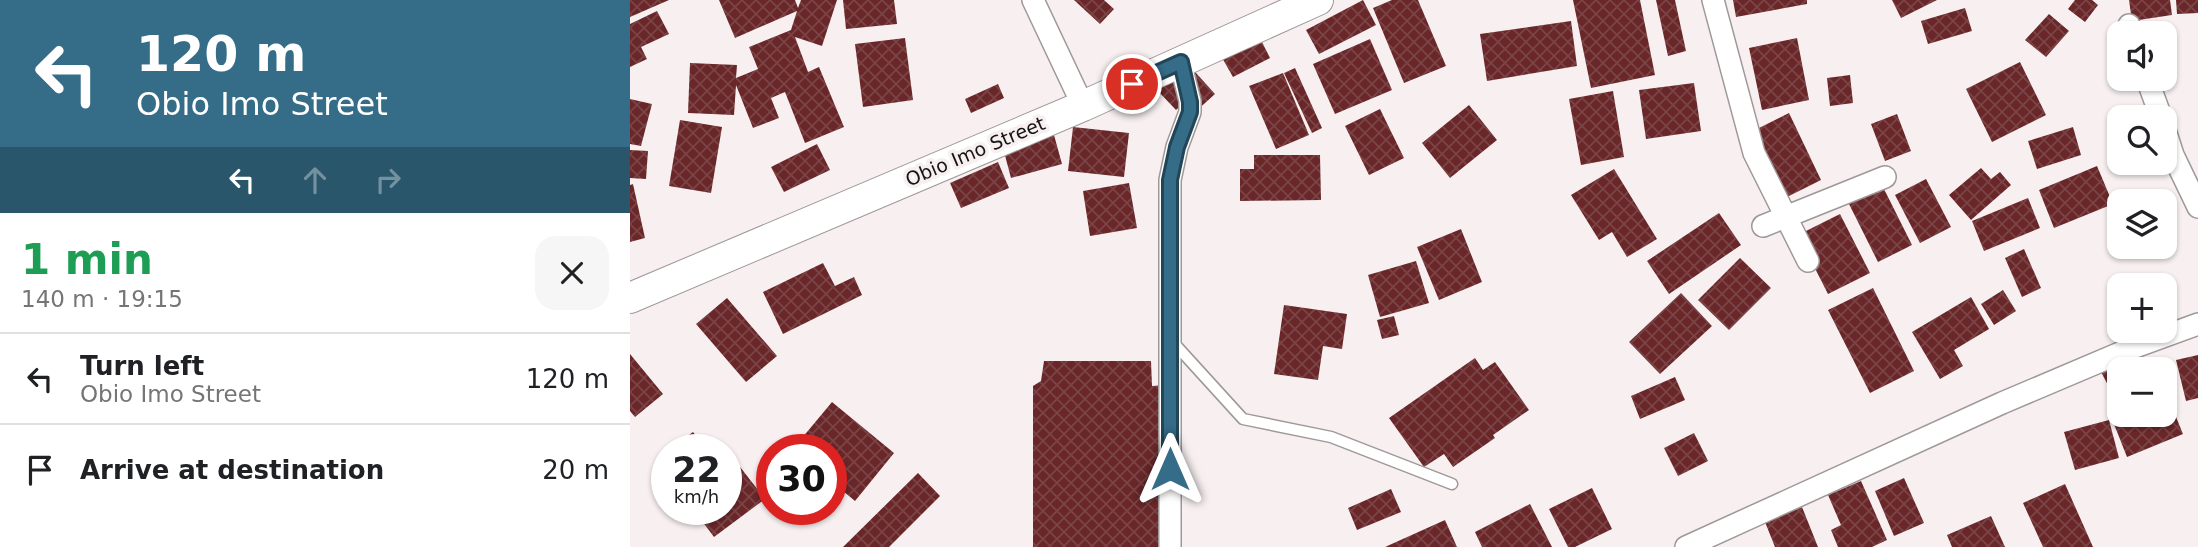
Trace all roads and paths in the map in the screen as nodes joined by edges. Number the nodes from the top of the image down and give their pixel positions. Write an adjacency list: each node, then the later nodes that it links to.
1 (1034, 0): 5 (street)
2 (1318, 0): 4 (street, Obio Imo Street)
3 (1713, 0): 9 (street)
4 (1181, 62): 5 (street, Obio Imo Street); 14 (street)
5 (1083, 106): 12 (street, Obio Imo Street)
6 (2177, 163): 8 (street)
7 (1885, 177): 9 (street)
8 (2198, 207)
9 (1785, 215): 10 (street); 11 (street)
10 (1763, 226)
11 (1808, 261)
12 (630, 298)
13 (2198, 324): 17 (street)
14 (1170, 339): 15 (lane); 16 (street)
15 (1452, 484)
16 (1170, 547)
17 (1686, 547)

